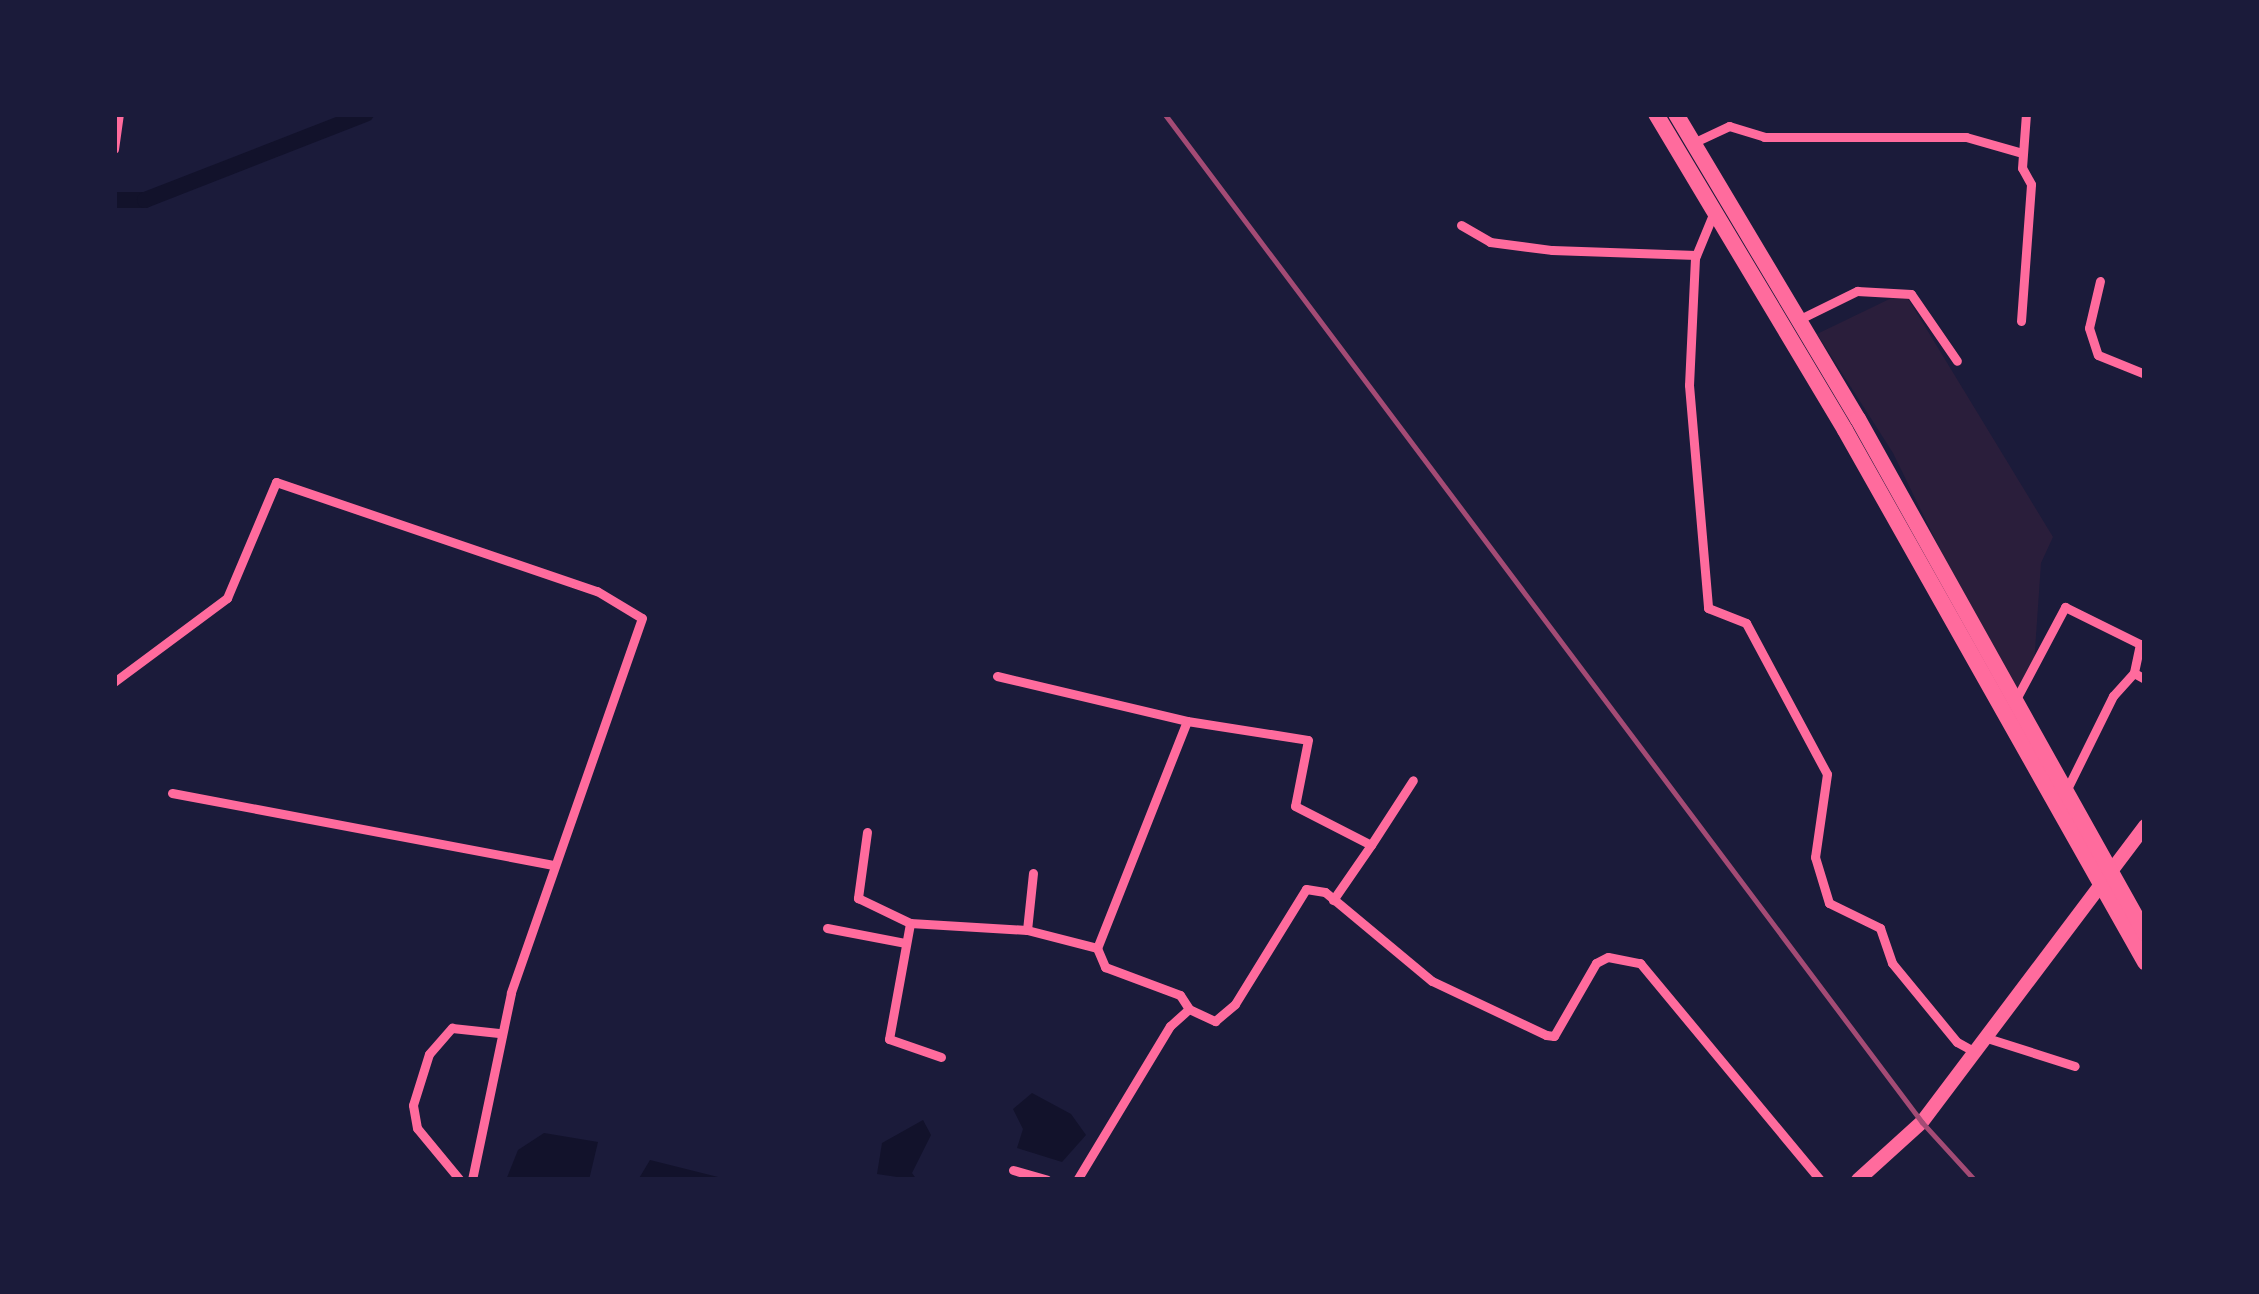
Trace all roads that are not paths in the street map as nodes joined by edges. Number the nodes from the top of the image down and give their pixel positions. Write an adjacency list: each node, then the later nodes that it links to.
1 (119, 114): 6 (street)
2 (1656, 114): 8 (highway)
3 (1676, 114): 5 (highway)
4 (2026, 114): 7 (street)
5 (1694, 142): 7 (street); 12 (highway)
6 (114, 149)
7 (2022, 153): 13 (street)
8 (1714, 212): 10 (street); 30 (highway)
9 (1461, 226): 10 (street)
10 (1696, 255): 42 (street)
11 (2100, 281): 15 (street)
12 (1800, 319): 14 (street); 20 (highway)
13 (2020, 321)
14 (1957, 361)
15 (2145, 374)
16 (2134, 673): 18 (street); 20 (street); 24 (street)
17 (997, 676): 21 (street)
18 (2145, 679)
19 (114, 682): 28 (street)
20 (2014, 703): 24 (highway)
21 (1187, 721): 27 (street); 37 (street)
22 (1413, 780): 27 (street)
23 (172, 793): 28 (street)
24 (2064, 794): 30 (highway)
25 (2145, 826): 30 (main road)
26 (868, 832): 32 (street)
27 (1371, 845): 31 (street)
28 (553, 865): 40 (street)
29 (1034, 873): 34 (street)
30 (2107, 881): 35 (highway); 38 (highway); 41 (main road)
31 (1333, 899): 39 (street); 50 (street)
32 (910, 922): 34 (street); 36 (street)
33 (827, 928): 36 (street)
34 (1027, 931): 37 (street)
35 (2145, 933)
36 (905, 943): 43 (street)
37 (1097, 948): 39 (street)
38 (2145, 962)
39 (1189, 1009): 49 (street)
40 (499, 1033): 46 (street); 47 (street)
41 (1987, 1038): 42 (main road); 44 (street)
42 (1975, 1052): 51 (main road)
43 (941, 1057)
44 (2075, 1066)
45 (1013, 1170): 48 (street)
46 (460, 1180)
47 (472, 1180)
48 (1047, 1180)
49 (1077, 1180)
50 (1820, 1180)
51 (1858, 1180)

